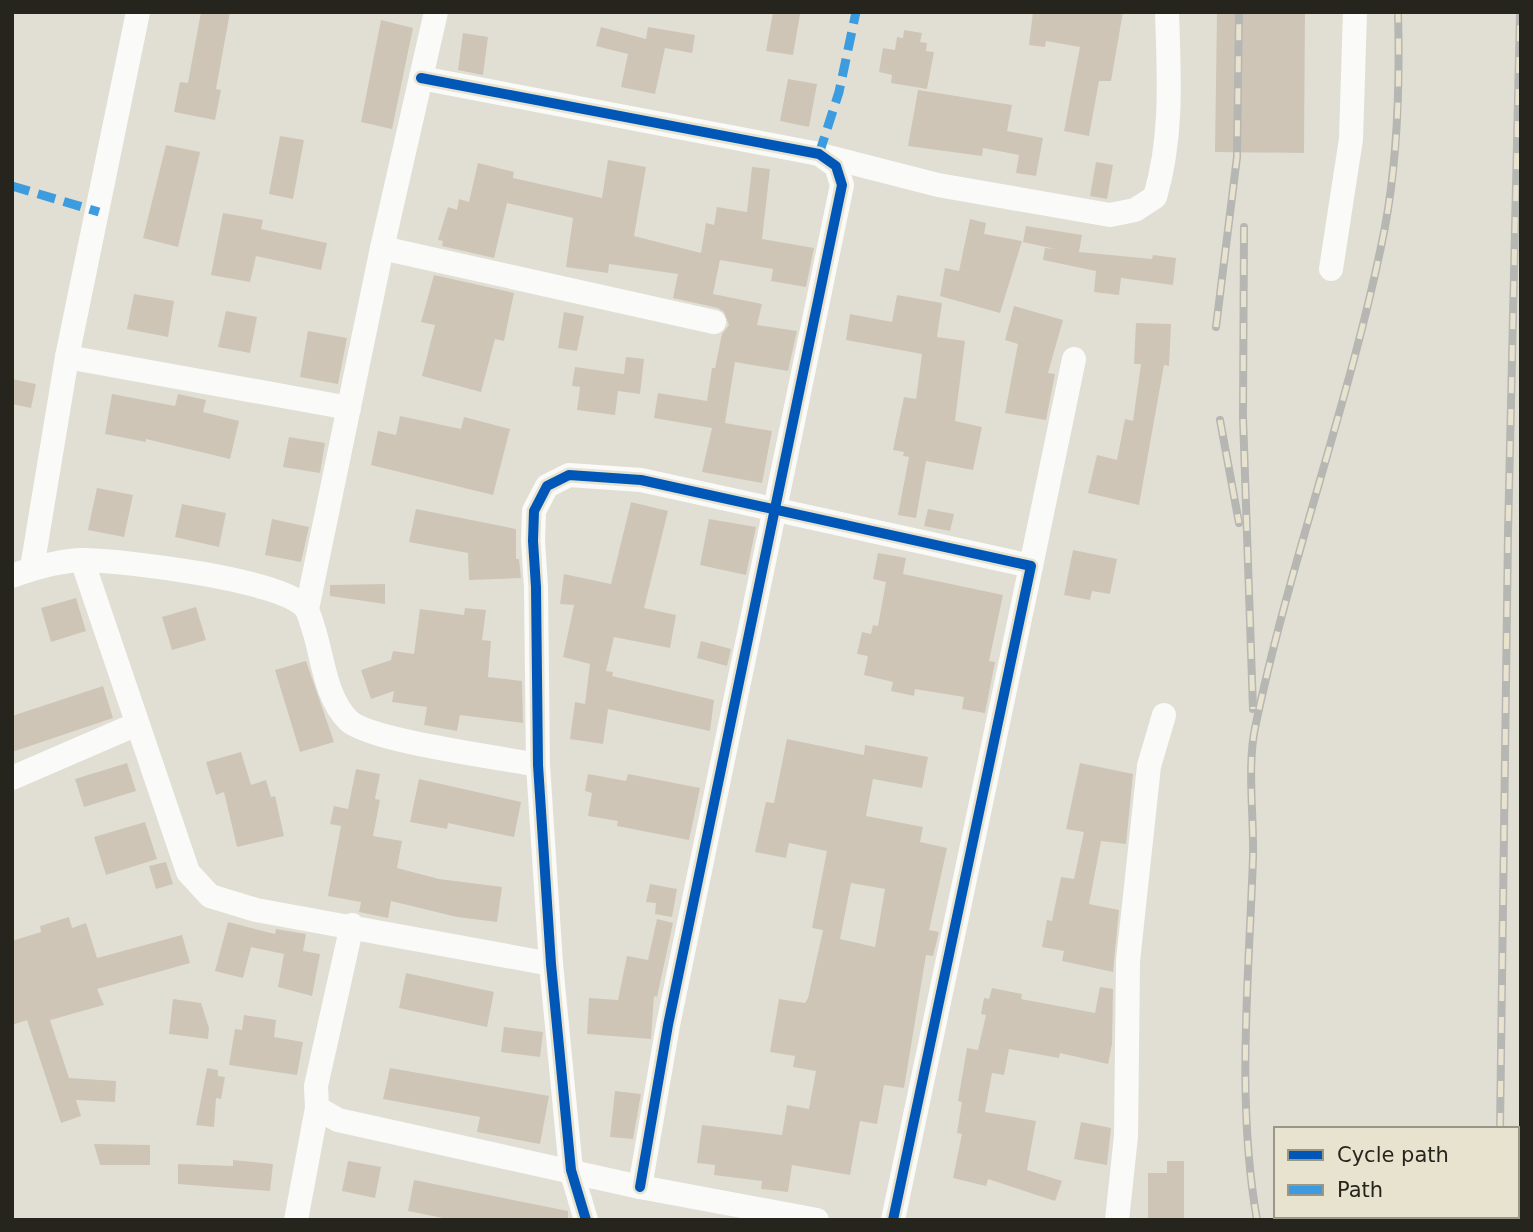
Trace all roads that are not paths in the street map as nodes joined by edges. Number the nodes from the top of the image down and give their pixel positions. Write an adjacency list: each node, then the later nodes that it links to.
1 (138, 12): 10 (street)
2 (436, 12): 5 (street)
3 (1167, 12): 6 (street)
4 (1355, 12): 8 (street)
5 (421, 78): 6 (street); 7 (street)
6 (819, 154): 13 (street)
7 (382, 248): 9 (street); 12 (street)
8 (1331, 269)
9 (715, 323)
10 (67, 357): 12 (street); 16 (street)
11 (1074, 359): 15 (street)
12 (349, 408): 17 (street)
13 (775, 511): 15 (street); 20 (street); 26 (street)
14 (82, 560): 16 (street); 17 (street); 19 (street)
15 (1031, 566): 30 (street)
16 (22, 572)
17 (307, 609): 20 (street)
18 (1164, 715): 31 (street)
19 (137, 724): 21 (street); 22 (street)
20 (538, 765): 23 (street)
21 (12, 778)
22 (352, 925): 23 (street); 24 (street)
23 (551, 964): 25 (street)
24 (317, 1108): 25 (street); 27 (street)
25 (571, 1170): 26 (street); 28 (street)
26 (640, 1187): 29 (street)
27 (296, 1220)
28 (586, 1220)
29 (817, 1220)
30 (893, 1220)
31 (1117, 1220)

